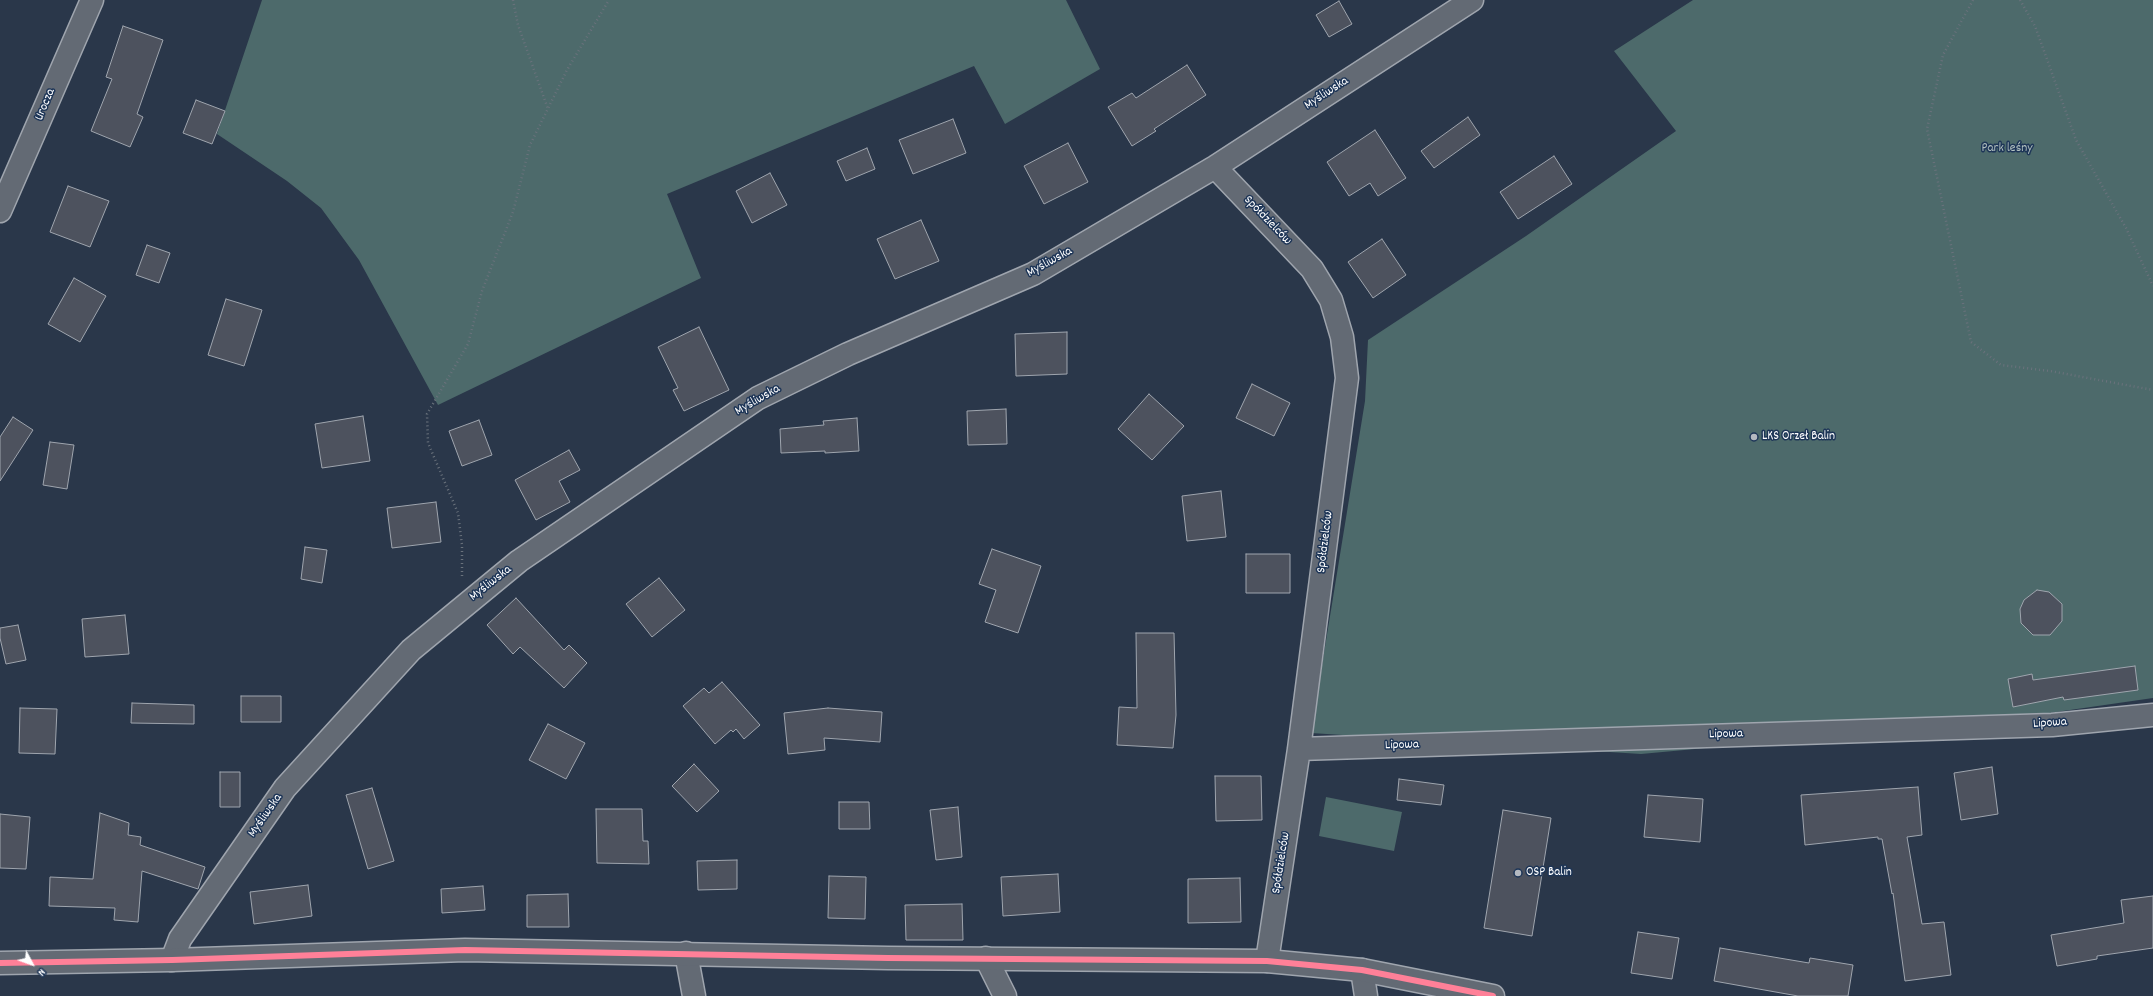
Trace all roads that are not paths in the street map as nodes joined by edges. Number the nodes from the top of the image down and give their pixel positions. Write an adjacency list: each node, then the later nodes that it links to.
1 (92, 0): 4 (street, Urocza)
2 (1472, 0): 3 (street, Myśliwska)
3 (1214, 167): 6 (street, Spółdzielców); 9 (street, Myśliwska)
4 (0, 211)
5 (2153, 715): 6 (street, Lipowa)
6 (1299, 749): 10 (street, Spółdzielców)
7 (686, 953): 8 (street); 9 (street); 13 (street)
8 (986, 958): 10 (street); 14 (street)
9 (172, 960): 11 (street)
10 (1267, 961): 12 (street)
11 (0, 963)
12 (1362, 970): 15 (street); 16 (street)
13 (694, 996)
14 (1005, 996)
15 (1366, 996)
16 (1493, 996)

